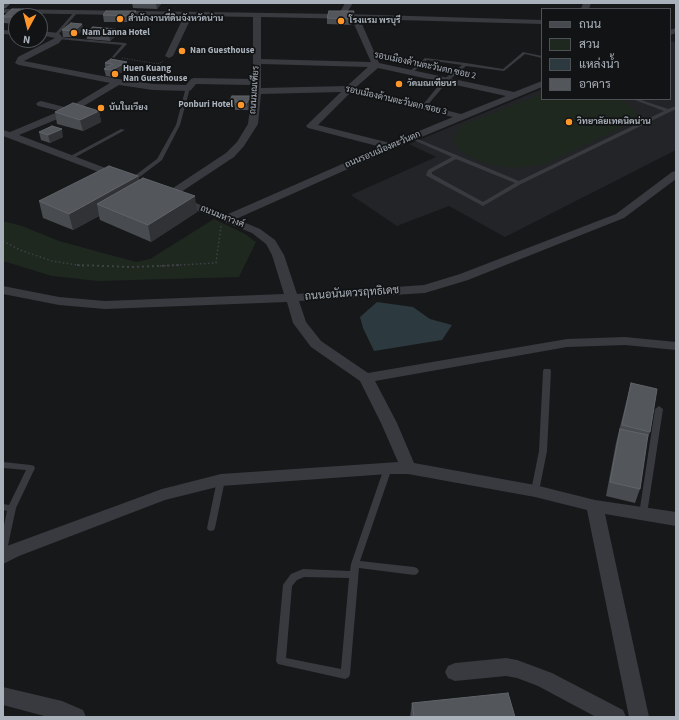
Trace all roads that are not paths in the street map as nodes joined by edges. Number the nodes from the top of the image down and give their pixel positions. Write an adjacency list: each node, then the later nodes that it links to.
1 (6, 3): 4 (main road)
2 (169, 3): 7 (street)
3 (349, 3): 10 (street)
4 (3, 6)
5 (3, 11): 6 (street)
6 (76, 12): 7 (street); 14 (lane)
7 (159, 13): 8 (street)
8 (189, 14): 9 (street); 15 (street)
9 (257, 15): 10 (street); 18 (street, ถนนมณเฑียร)
10 (341, 16): 11 (street)
11 (359, 16): 12 (street); 20 (street)
12 (541, 22)
13 (48, 34): 14 (street)
14 (57, 36): 16 (lane); 23 (street)
15 (169, 56)
16 (114, 57)
17 (541, 57): 19 (lane)
18 (258, 61): 20 (street, รอบเมืองด้านตะวันตก ซอย 2); 25 (street, ถนนมณเฑียร)
19 (466, 64): 21 (lane); 22 (lane)
20 (376, 65): 21 (street, รอบเมืองด้านตะวันตก ซอย 2); 27 (street)
21 (411, 72): 22 (street, รอบเมืองด้านตะวันตก ซอย 2)
22 (446, 80): 28 (street, รอบเมืองด้านตะวันตก ซอย 2); 31 (lane)
23 (118, 82): 26 (street); 33 (street)
24 (541, 84): 28 (street, ถนนรอบเมืองตะวันตก)
25 (257, 86): 26 (street, รอบเมืองด้านตะวันตก ซอย 3); 27 (street, รอบเมืองด้านตะวันตก ซอย 3); 47 (street, ถนนมณเฑียร)
26 (188, 88): 43 (lane)
27 (349, 89): 31 (street, รอบเมืองด้านตะวันตก ซอย 3); 39 (street)
28 (515, 95): 35 (street, ถนนรอบเมืองตะวันตก)
29 (637, 100): 34 (lane)
30 (41, 104): 33 (street)
31 (422, 107): 35 (street, รอบเมืองด้านตะวันตก ซอย 3)
32 (676, 107): 34 (lane)
33 (69, 111): 37 (street)
34 (668, 111): 44 (lane)
35 (463, 116): 38 (street, ถนนรอบเมืองตะวันตก)
36 (123, 130): 41 (lane)
37 (6, 134): 41 (street)
38 (411, 138): 39 (street, ถนนรอบเมืองตะวันตก); 40 (lane)
39 (391, 146): 48 (street, ถนนรอบเมืองตะวันตก)
40 (455, 157): 44 (lane); 44 (lane)
41 (68, 159): 43 (street)
42 (676, 174): 52 (street, ถนนอนันตวรฤทธิเดช)
43 (131, 181): 45 (street)
44 (519, 184)
45 (143, 186)
46 (156, 191): 47 (street, ถนนมหาวงศ์)
47 (168, 196): 49 (street, ถนนมหาวงศ์)
48 (257, 204): 49 (street, ถนนรอบเมืองตะวันตก); 50 (street)
49 (226, 219): 50 (street, ถนนมหาวงศ์)
50 (256, 231): 52 (street, ถนนมหาวงศ์)
51 (3, 290): 52 (street, ถนนอนันตวรฤทธิเดช)
52 (291, 298): 55 (street, ถนนมหาวงศ์)
53 (676, 346): 55 (street)
54 (547, 372): 61 (lane)
55 (366, 378): 59 (street)
56 (659, 410): 65 (lane)
57 (3, 465): 64 (lane)
58 (388, 468): 59 (street); 60 (street); 70 (lane)
59 (408, 468): 61 (street)
60 (221, 480): 67 (lane); 69 (street)
61 (535, 491): 62 (street)
62 (595, 506): 65 (street); 77 (street)
63 (3, 507): 64 (lane)
64 (12, 508): 68 (lane)
65 (643, 514): 66 (street)
66 (676, 519)
67 (211, 528)
68 (3, 550)
69 (3, 557)
70 (355, 564): 71 (lane); 72 (lane)
71 (414, 571)
72 (354, 575): 72 (lane)
73 (455, 672): 76 (street)
74 (3, 696): 75 (street)
75 (66, 715)
76 (616, 717)
77 (639, 717)

